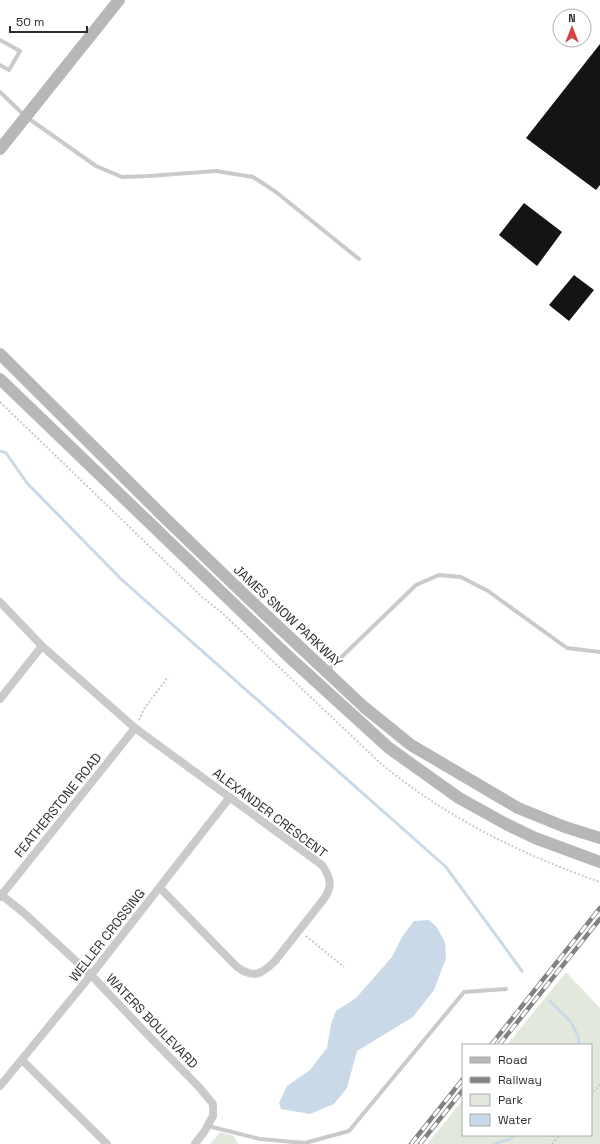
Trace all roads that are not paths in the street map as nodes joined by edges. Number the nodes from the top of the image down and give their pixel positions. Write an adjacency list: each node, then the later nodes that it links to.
1 (119, 0): 5 (main road)
2 (0, 40): 3 (lane)
3 (0, 65)
4 (0, 92): 5 (lane)
5 (25, 116): 6 (main road); 7 (lane)
6 (0, 149)
7 (359, 259)
8 (0, 354): 13 (main road, JAMES SNOW PARKWAY)
9 (0, 379): 18 (main road)
10 (0, 602): 11 (street, ALEXANDER CRESCENT)
11 (42, 646): 14 (street); 15 (street, ALEXANDER CRESCENT)
12 (600, 652): 13 (lane)
13 (326, 672): 17 (main road, JAMES SNOW PARKWAY)
14 (0, 699)
15 (135, 728): 16 (street, ALEXANDER CRESCENT); 20 (street, FEATHERSTONE ROAD)
16 (230, 797): 19 (street, WELLER CROSSING); 19 (street, ALEXANDER CRESCENT)
17 (600, 838)
18 (600, 862)
19 (160, 888): 21 (street, WELLER CROSSING)
20 (1, 895): 21 (street, WATERS BOULEVARD)
21 (91, 975): 23 (street, WELLER CROSSING); 25 (street, WATERS BOULEVARD)
22 (506, 989): 25 (lane)
23 (22, 1060): 24 (street, WELLER CROSSING); 26 (street)
24 (0, 1086)
25 (208, 1126): 27 (street, WATERS BOULEVARD)
26 (107, 1144)
27 (195, 1144)

